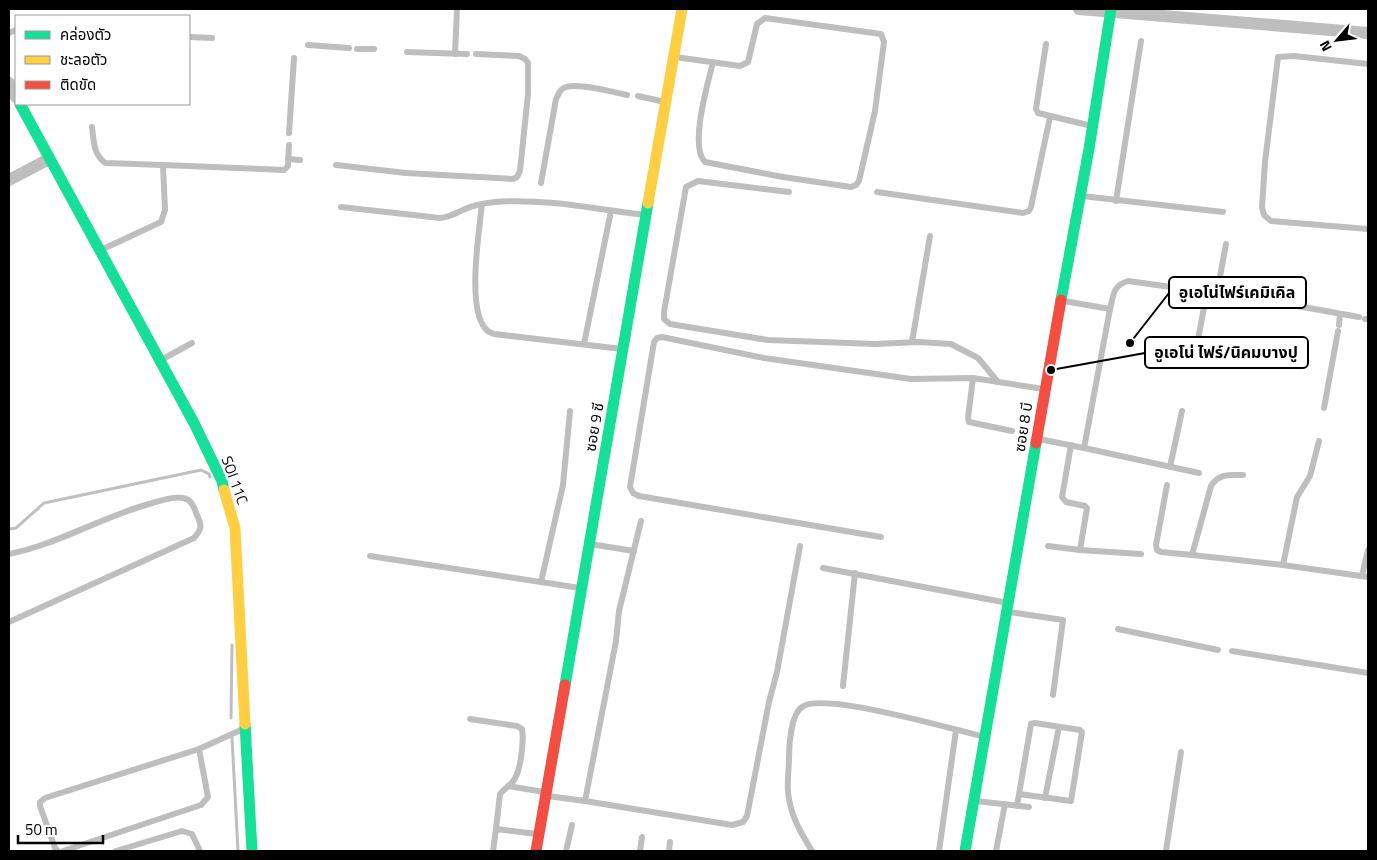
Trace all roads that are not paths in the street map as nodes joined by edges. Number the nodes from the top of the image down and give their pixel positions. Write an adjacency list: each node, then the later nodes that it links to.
1 (457, 9): 15 (lane)
2 (682, 9): 18 (street, ซอย 9 ซี)
3 (1080, 9): 4 (street)
4 (1111, 10): 5 (street); 29 (street, ซอย 8 บี)
5 (1368, 33)
6 (190, 37): 7 (lane)
7 (212, 38)
8 (1141, 41): 43 (lane)
9 (1046, 44): 28 (lane)
10 (308, 45): 11 (lane)
11 (349, 48)
12 (357, 49): 13 (lane)
13 (374, 49)
14 (407, 52): 15 (lane)
15 (455, 54): 16 (lane)
16 (467, 54)
17 (476, 54): 37 (lane)
18 (674, 57): 20 (lane); 26 (street, ซอย 9 ซี)
19 (294, 58): 31 (lane)
20 (713, 62): 20 (lane)
21 (1368, 64): 49 (lane)
22 (9, 82): 23 (street)
23 (15, 95)
24 (627, 95): 39 (lane)
25 (638, 96): 26 (lane)
26 (666, 102): 48 (street, ซอย 9 ซี)
27 (21, 105): 34 (street, SOI 11C)
28 (1050, 117): 29 (lane); 41 (lane)
29 (1093, 126): 42 (street, ซอย 8 บี)
30 (92, 127): 36 (lane)
31 (289, 133)
32 (289, 145): 33 (lane)
33 (288, 159): 35 (lane); 36 (lane)
34 (49, 160): 38 (street); 52 (street, SOI 11C)
35 (300, 160)
36 (163, 165): 52 (lane)
37 (336, 165)
38 (9, 180)
39 (541, 183)
40 (789, 192): 61 (lane)
41 (877, 192)
42 (1080, 196): 43 (lane); 57 (street, ซอย 8 บี)
43 (1116, 201): 47 (lane)
44 (482, 204): 45 (lane); 46 (lane); 63 (lane)
45 (341, 207)
46 (611, 211): 48 (lane); 63 (lane)
47 (1223, 212)
48 (645, 216): 64 (street, ซอย 9 ซี)
49 (1368, 229)
50 (930, 236): 61 (lane)
51 (1226, 244): 54 (lane)
52 (99, 251): 66 (street, SOI 11C)
53 (1207, 292): 54 (lane); 58 (lane); 65 (lane)
54 (1217, 293): 55 (lane)
55 (1250, 298)
56 (1258, 299): 59 (lane)
57 (1062, 300): 58 (lane); 69 (street, ซอย 8 บี)
58 (1110, 309): 77 (lane)
59 (1340, 314): 60 (lane); 70 (lane)
60 (1364, 318)
61 (912, 342): 68 (lane)
62 (192, 343): 66 (lane)
63 (584, 344): 64 (lane)
64 (623, 349): 84 (street, ซอย 9 ซี)
65 (1195, 355)
66 (160, 361): 110 (street, SOI 11C)
67 (973, 378): 68 (lane); 73 (lane); 83 (lane)
68 (998, 382): 69 (lane)
69 (1045, 389): 74 (street, ซอย 8 บี)
70 (1324, 408)
71 (570, 411): 98 (lane)
72 (1182, 411): 78 (lane)
73 (1012, 431)
74 (1036, 439): 76 (lane); 100 (street, ซอย 8 บี)
75 (1319, 441): 94 (lane)
76 (1071, 445): 77 (lane); 87 (lane)
77 (1084, 448): 78 (lane)
78 (1170, 467): 79 (lane)
79 (1199, 473)
80 (1243, 475): 92 (lane)
81 (1167, 485): 92 (lane)
82 (641, 521): 89 (lane)
83 (881, 537)
84 (589, 544): 89 (lane); 99 (street, ซอย 9 ซี)
85 (800, 546): 119 (lane)
86 (1048, 546): 87 (lane)
87 (1080, 550): 91 (lane)
88 (1368, 550): 97 (lane)
89 (634, 551): 119 (lane)
90 (9, 554): 101 (lane)
91 (1141, 554)
92 (1192, 555): 94 (lane)
93 (370, 556): 98 (lane)
94 (1283, 565): 97 (lane)
95 (823, 568): 96 (lane)
96 (855, 574): 100 (lane); 106 (lane)
97 (1365, 576)
98 (542, 582): 99 (lane)
99 (581, 588): 116 (street, ซอย 9 ซี)
100 (1008, 607): 107 (lane); 112 (street, ซอย 8 บี)
101 (9, 622)
102 (1118, 629): 103 (lane)
103 (1218, 650)
104 (1232, 651): 105 (lane)
105 (1368, 673)
106 (843, 686)
107 (1053, 695)
108 (470, 719): 115 (lane)
109 (1059, 727): 117 (lane); 118 (lane); 118 (lane)
110 (246, 728): 113 (lane); 133 (street, SOI 11C)
111 (956, 730): 112 (lane); 139 (lane); 140 (lane)
112 (986, 737): 120 (street, ซอย 8 บี)
113 (199, 749): 129 (lane); 130 (lane)
114 (1182, 752): 143 (lane)
115 (508, 786): 116 (lane); 125 (lane)
116 (545, 794): 119 (lane); 126 (street, ซอย 9 ซี)
117 (1019, 794): 118 (lane); 122 (lane)
118 (1045, 798)
119 (585, 801)
120 (975, 801): 121 (lane); 141 (street, ซอย 8 บี)
121 (1005, 804): 122 (lane); 142 (lane)
122 (1017, 806): 123 (lane)
123 (1029, 807)
124 (572, 825): 136 (lane)
125 (496, 829): 126 (lane); 134 (lane)
126 (538, 834): 135 (street, ซอย 9 ซี)
127 (642, 837): 137 (lane)
128 (670, 842): 138 (lane)
129 (58, 851)
130 (63, 851)
131 (116, 851): 132 (lane)
132 (200, 851)
133 (252, 851)
134 (493, 851)
135 (536, 851)
136 (566, 851)
137 (640, 851)
138 (669, 851)
139 (812, 851)
140 (938, 851)
141 (965, 851)
142 (996, 851)
143 (1166, 851)

